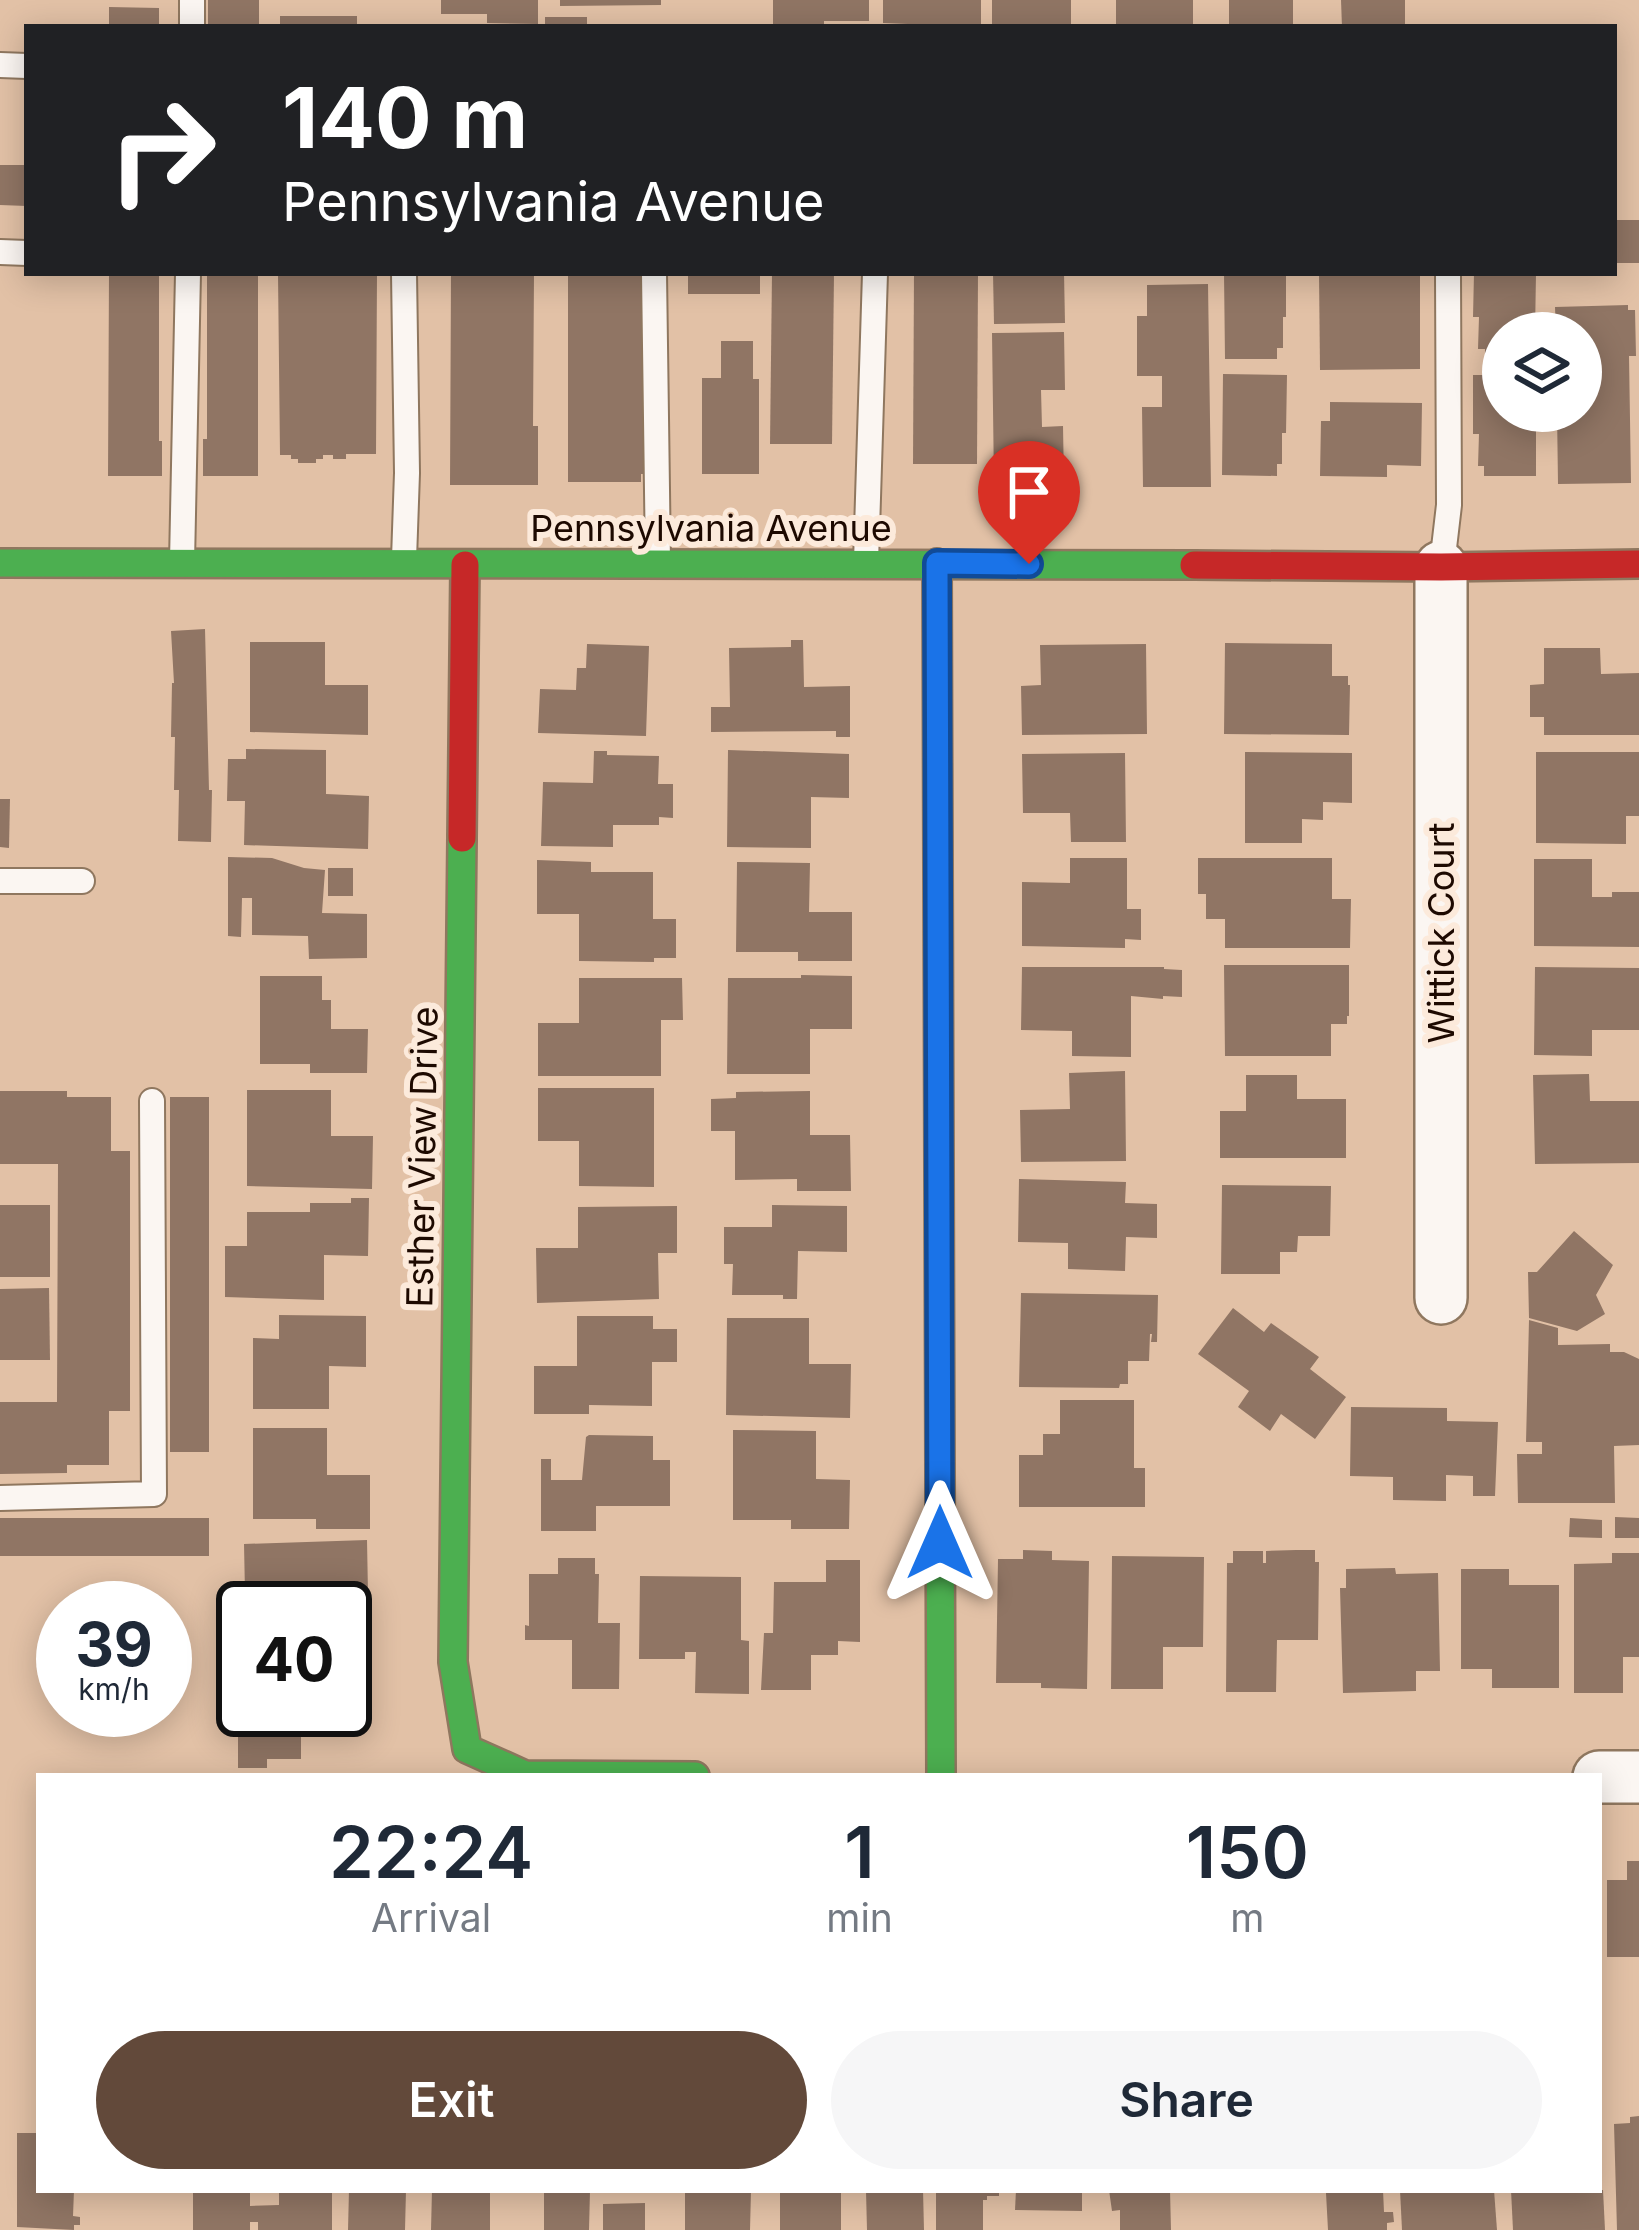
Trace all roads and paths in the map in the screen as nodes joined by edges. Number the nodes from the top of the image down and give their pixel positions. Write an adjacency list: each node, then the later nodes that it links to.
1 (188, 276): 8 (lane)
2 (404, 276): 11 (lane)
3 (654, 276): 13 (lane)
4 (875, 276): 9 (lane)
5 (1448, 276): 14 (lane)
6 (0, 563): 8 (street, Pennsylvania Avenue)
7 (937, 563): 9 (street, Pennsylvania Avenue); 14 (street, Pennsylvania Avenue); 21 (street)
8 (182, 564): 11 (street, Pennsylvania Avenue)
9 (866, 564): 13 (street, Pennsylvania Avenue)
10 (1639, 564): 14 (street, Pennsylvania Avenue)
11 (404, 565): 12 (street, Pennsylvania Avenue)
12 (465, 565): 13 (street, Pennsylvania Avenue); 20 (street, Esther View Drive)
13 (658, 565)
14 (1442, 567): 18 (street, Wittick Court)
15 (0, 881): 16 (lane)
16 (82, 881)
17 (152, 1101): 19 (lane)
18 (1441, 1298)
19 (0, 1498)
20 (521, 1773)
21 (941, 1773)
22 (1602, 1777): 23 (street)
23 (1639, 1777)

